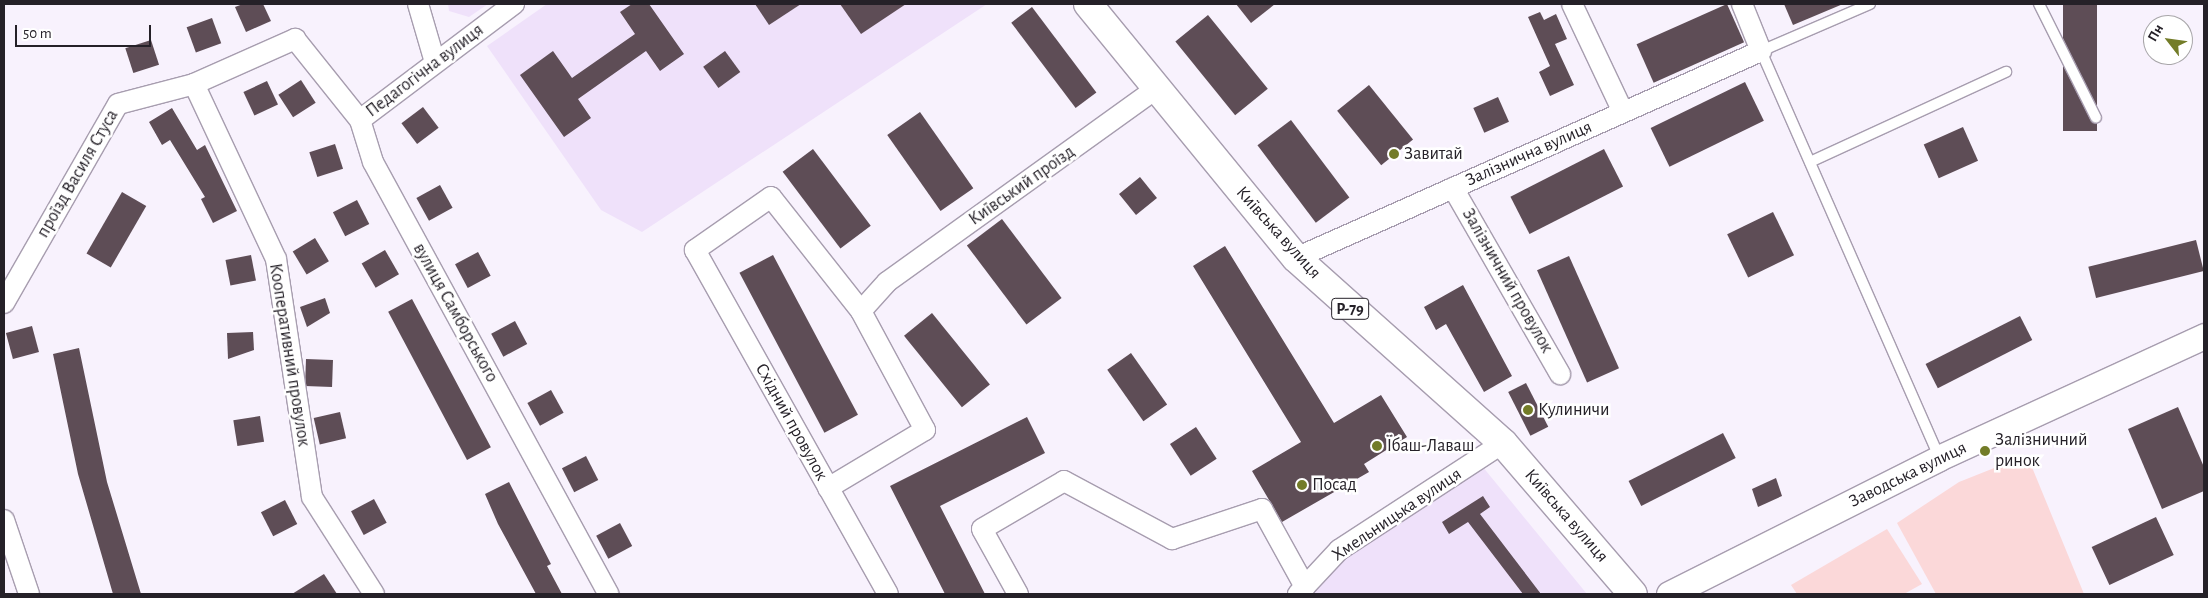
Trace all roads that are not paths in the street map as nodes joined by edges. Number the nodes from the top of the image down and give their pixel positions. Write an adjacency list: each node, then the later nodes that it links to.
1 (418, 4): 10 (street)
2 (514, 4): 10 (street, Педагогічна вулиця)
3 (1088, 4): 13 (main road, Київська вулиця / Р-79)
4 (1572, 4): 14 (street)
5 (1742, 4): 9 (street)
6 (1870, 4): 9 (lane)
7 (2039, 4): 15 (lane)
8 (295, 39): 12 (street, проїзд Василя Стуса); 16 (street, вулиця Самборського)
9 (1761, 51): 14 (street, Залізнична вулиця); 17 (lane)
10 (435, 62): 16 (street, Педагогічна вулиця)
11 (2006, 72): 17 (lane)
12 (194, 84): 20 (street, проїзд Василя Стуса); 30 (street, Кооперативний провулок)
13 (1156, 89): 19 (main road, Київська вулиця / Р-79); 21 (street, Київський проїзд)
14 (1623, 112): 18 (street, Залізнична вулиця)
15 (2096, 118)
16 (360, 120): 31 (street, вулиця Самборського)
17 (1810, 162): 25 (lane)
18 (1453, 188): 19 (street, Залізнична вулиця); 23 (street, Залізничний провулок)
19 (1296, 258): 24 (main road, Київська вулиця / Р-79)
20 (4, 303)
21 (861, 311): 26 (street); 26 (street, Східний провулок)
22 (2204, 336): 25 (street, Заводська вулиця)
23 (1560, 374)
24 (1503, 443): 28 (street, Хмельницька вулиця); 34 (main road, Київська вулиця / Р-79)
25 (1939, 458): 35 (street, Заводська вулиця)
26 (828, 488): 32 (street, Східний провулок)
27 (4, 520): 29 (street)
28 (1302, 590): 33 (street)
29 (29, 594)
30 (374, 594)
31 (609, 594)
32 (888, 594)
33 (1018, 594)
34 (1633, 594)
35 (1669, 594)

